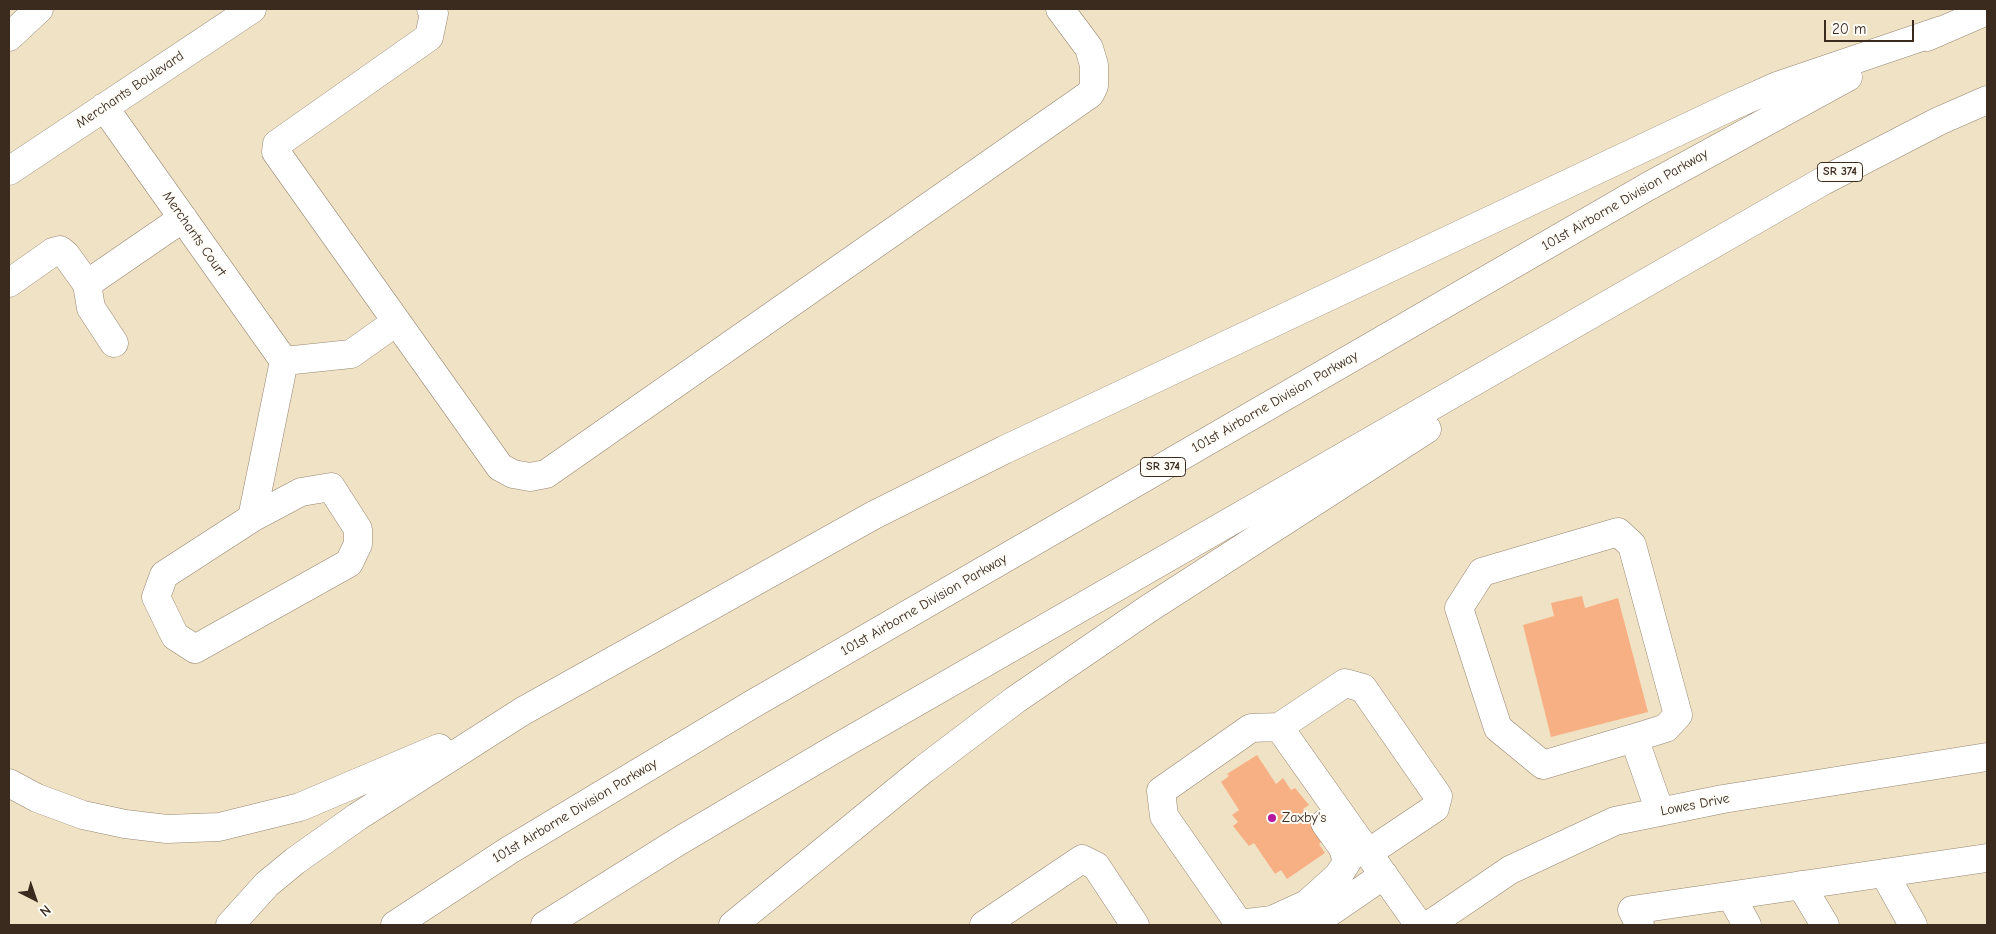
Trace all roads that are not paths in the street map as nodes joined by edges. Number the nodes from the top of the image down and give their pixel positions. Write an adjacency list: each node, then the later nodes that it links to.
1 (39, 9): 7 (main road)
2 (252, 9): 9 (main road, Merchants Boulevard)
3 (431, 9): 15 (main road)
4 (1060, 9): 15 (main road)
5 (1987, 11): 6 (main road, 101st Airborne Division Parkway / SR 374)
6 (1942, 30): 19 (main road); 33 (main road, 101st Airborne Division Parkway / SR 374)
7 (9, 37)
8 (1987, 100): 12 (main road, SR 374)
9 (104, 107): 10 (main road, Merchants Boulevard); 11 (main road, Merchants Court)
10 (9, 171)
11 (183, 218): 14 (main road); 17 (main road, Merchants Court)
12 (1698, 255): 34 (main road, SR 374); 35 (main road)
13 (9, 283): 14 (main road)
14 (87, 284): 16 (main road)
15 (396, 322): 17 (main road)
16 (114, 342)
17 (284, 361): 18 (main road)
18 (252, 518): 18 (main road)
19 (523, 711): 24 (main road); 32 (main road)
20 (1279, 726): 21 (main road); 27 (main road); 27 (main road)
21 (1252, 728): 38 (main road); 38 (main road)
22 (1634, 738): 22 (main road); 25 (main road)
23 (1987, 757): 25 (main road, Lowes Drive)
24 (9, 783)
25 (1660, 812): 31 (main road, Lowes Drive)
26 (1987, 858): 28 (main road)
27 (1376, 864): 39 (main road); 40 (main road)
28 (1884, 873): 29 (main road); 44 (main road)
29 (1801, 885): 30 (main road); 43 (main road)
30 (1731, 896): 41 (main road); 42 (main road)
31 (1441, 922)
32 (230, 925)
33 (395, 925)
34 (545, 925)
35 (733, 925)
36 (984, 925): 37 (main road)
37 (1135, 925)
38 (1239, 925)
39 (1311, 925)
40 (1419, 925)
41 (1640, 925)
42 (1746, 925)
43 (1825, 925)
44 (1914, 925)

